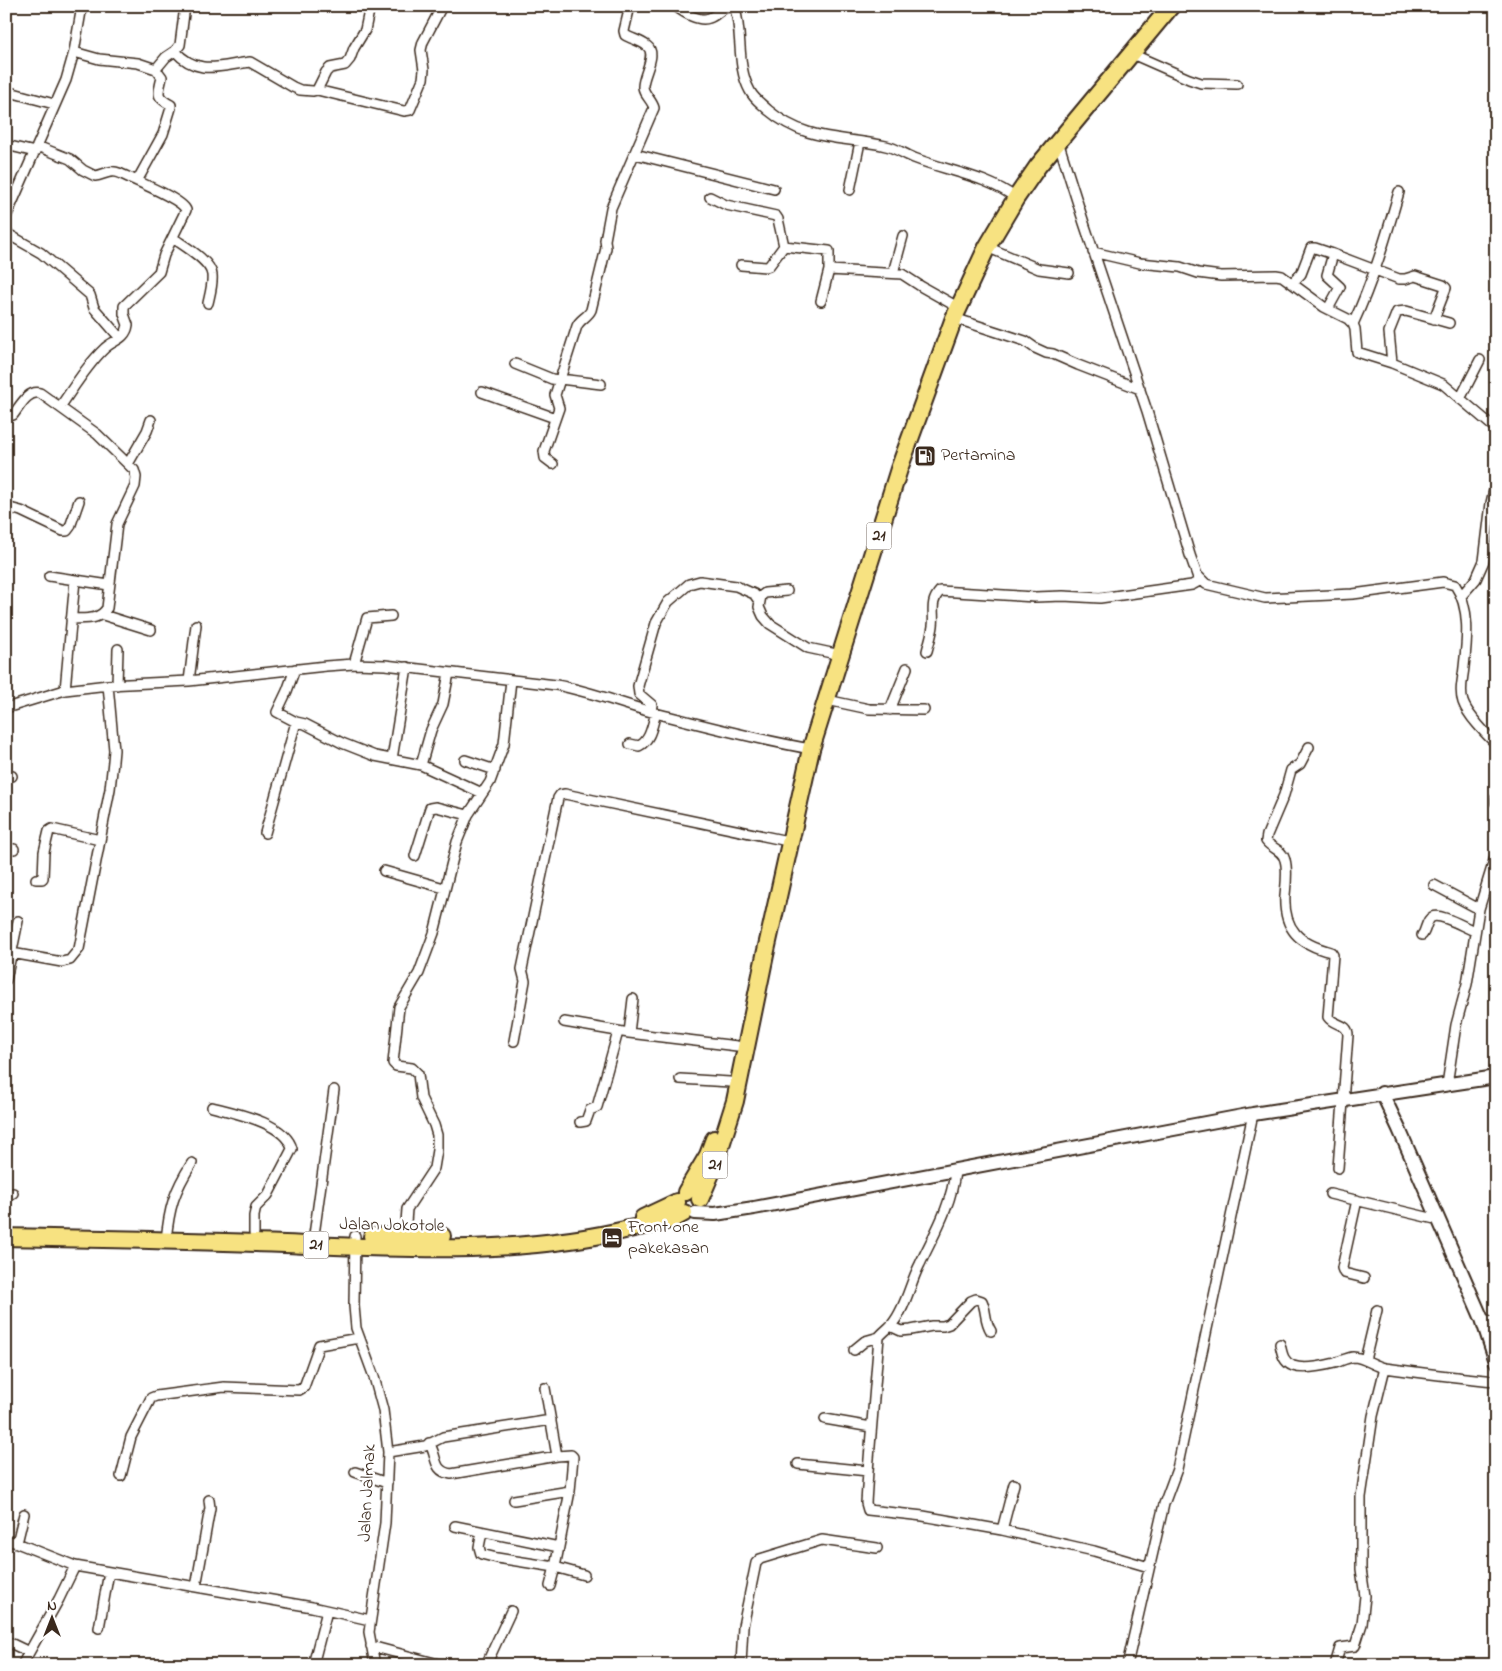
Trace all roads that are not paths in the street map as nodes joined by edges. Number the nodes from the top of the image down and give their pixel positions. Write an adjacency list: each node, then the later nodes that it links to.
1 (82, 6): 10 (street)
2 (185, 6): 9 (street)
3 (370, 6): 14 (street)
4 (442, 6): 14 (street)
5 (630, 6): 21 (street)
6 (675, 6): 18 (street)
7 (1162, 6): 17 (highway, 21)
8 (1171, 6): 11 (highway, 21)
9 (175, 51): 12 (street); 14 (street)
10 (74, 52): 12 (street); 16 (street)
11 (1132, 54): 13 (street); 17 (highway, 21)
12 (156, 69): 22 (street)
13 (1237, 84)
14 (317, 90)
15 (6, 91): 16 (street)
16 (54, 104): 20 (street)
17 (1057, 138): 26 (highway, 21); 34 (street)
18 (860, 142): 24 (street); 26 (street)
19 (6, 145): 20 (street)
20 (36, 149): 22 (street); 28 (street)
21 (635, 154): 23 (street); 53 (street)
22 (137, 181): 31 (street)
23 (774, 189)
24 (850, 190)
25 (1399, 192): 38 (street)
26 (1014, 196): 33 (highway, 21); 45 (highway, 21)
27 (710, 197): 32 (street)
28 (6, 217)
29 (6, 233): 49 (street)
30 (903, 236): 39 (street)
31 (172, 238): 43 (street); 49 (street)
32 (784, 246): 36 (street); 37 (street)
33 (987, 247): 40 (street); 45 (highway, 21)
34 (1093, 252): 41 (street); 55 (street)
35 (1333, 254): 38 (street); 41 (street); 44 (street)
36 (741, 265)
37 (829, 270): 39 (street); 42 (street)
38 (1375, 270): 46 (street); 48 (street)
39 (893, 273): 45 (street)
40 (1069, 273)
41 (1292, 283): 44 (street)
42 (822, 302)
43 (208, 303)
44 (1328, 309): 48 (street)
45 (954, 311): 55 (street); 82 (highway, 21); 92 (highway, 21)
46 (1434, 319): 47 (street); 51 (street)
47 (1449, 323)
48 (1353, 324): 51 (street)
49 (120, 338): 58 (street)
50 (1480, 360): 57 (street)
51 (1392, 363): 57 (street)
52 (515, 364): 53 (street)
53 (560, 380): 54 (street); 60 (street)
54 (601, 384)
55 (1140, 388): 70 (street)
56 (482, 392): 60 (street)
57 (1460, 399): 62 (street)
58 (60, 407): 59 (street); 63 (street)
59 (6, 417)
60 (556, 418): 64 (street)
61 (151, 420): 63 (street)
62 (1496, 429)
63 (128, 464): 71 (street)
64 (553, 464)
65 (1496, 482): 73 (street)
66 (79, 501): 67 (street)
67 (7, 508)
68 (49, 576): 69 (street)
69 (74, 580): 71 (street); 77 (street)
70 (1201, 580): 73 (street); 81 (street)
71 (109, 585): 75 (street)
72 (787, 591): 74 (street)
73 (1462, 595): 99 (street)
74 (759, 601): 82 (street); 96 (street)
75 (103, 615): 77 (street); 79 (street)
76 (391, 616): 83 (street)
77 (72, 619): 91 (street)
78 (196, 625): 89 (street)
79 (151, 630)
80 (118, 649): 90 (street)
81 (927, 650)
82 (836, 654): 101 (highway, 21)
83 (354, 664): 84 (street); 86 (street)
84 (407, 667): 87 (street); 102 (street)
85 (907, 668): 94 (street)
86 (295, 669): 89 (street); 97 (street)
87 (449, 673): 88 (street); 104 (street)
88 (511, 680): 96 (street); 105 (street)
89 (189, 681): 90 (street)
90 (113, 685): 91 (street); 111 (street)
91 (65, 690): 93 (street)
92 (827, 700): 94 (street); 101 (highway, 21)
93 (6, 708)
94 (890, 710): 95 (street)
95 (924, 710)
96 (653, 712): 98 (street); 101 (street)
97 (296, 722): 102 (street); 110 (street)
98 (630, 744)
99 (1496, 744)
100 (1309, 747): 138 (street)
101 (809, 748): 112 (highway, 21); 124 (highway, 21)
102 (392, 759): 104 (street)
103 (466, 760): 105 (street)
104 (421, 765): 106 (street)
105 (495, 770): 106 (street)
106 (482, 793): 109 (street)
107 (1496, 798): 108 (street)
108 (1496, 802)
109 (468, 816): 114 (street); 118 (street)
110 (265, 833)
111 (100, 840): 116 (street); 123 (street)
112 (783, 840): 124 (highway, 21); 130 (street)
113 (1496, 854): 119 (street)
114 (414, 856)
115 (384, 871): 118 (street)
116 (36, 879)
117 (1434, 885): 119 (street)
118 (444, 888): 153 (street)
119 (1479, 909): 121 (street)
120 (18, 920): 123 (street)
121 (1475, 932): 122 (street); 135 (street)
122 (1422, 935)
123 (10, 953): 125 (street)
124 (756, 977): 131 (highway, 21); 147 (highway, 21)
125 (6, 980)
126 (633, 998): 129 (street)
127 (564, 1022): 128 (street)
128 (618, 1032): 129 (street); 141 (street)
129 (629, 1033): 131 (street)
130 (514, 1041)
131 (737, 1046): 134 (highway, 21)
132 (1496, 1078): 135 (main road)
133 (680, 1079): 134 (street)
134 (730, 1082): 147 (highway, 21)
135 (1448, 1084): 137 (main road)
136 (334, 1090): 151 (street)
137 (1382, 1094): 138 (main road); 148 (main road)
138 (1344, 1099): 140 (main road); 143 (street)
139 (212, 1107): 150 (street)
140 (1253, 1114): 144 (main road); 197 (street)
141 (580, 1122)
142 (192, 1163): 152 (street)
143 (1338, 1168)
144 (955, 1171): 147 (main road); 161 (street)
145 (1330, 1194): 146 (street)
146 (1357, 1200): 148 (street); 157 (street)
147 (690, 1204): 153 (highway, Jalan Jokotole / 21); 156 (highway, Jalan Jokotole / 21)
148 (1439, 1220): 159 (main road)
149 (6, 1228): 152 (highway, Jalan Jokotole / 21)
150 (254, 1233): 151 (highway, Jalan Jokotole / 21); 155 (highway, Jalan Jokotole / 21)
151 (314, 1235): 156 (highway, Jalan Jokotole / 21)
152 (166, 1236): 154 (highway, Jalan Jokotole / 21); 155 (highway, Jalan Jokotole / 21)
153 (405, 1236): 156 (highway, Jalan Jokotole / 21)
154 (6, 1237)
155 (220, 1237): 156 (highway, Jalan Jokotole / 21)
156 (355, 1240): 164 (street, Jalan Jalmak)
157 (1364, 1278)
158 (1377, 1310): 167 (street)
159 (1482, 1319): 160 (street); 168 (main road)
160 (1496, 1322)
161 (890, 1326): 162 (street); 163 (street)
162 (991, 1331)
163 (879, 1337): 166 (street); 174 (street)
164 (359, 1338): 176 (street, Jalan Jalmak); 181 (street)
165 (1280, 1344): 167 (street)
166 (854, 1350)
167 (1365, 1360): 169 (street)
168 (1496, 1362)
169 (1385, 1368): 170 (street); 216 (street)
170 (1496, 1381)
171 (545, 1388): 173 (street)
172 (825, 1419): 174 (street)
173 (551, 1420): 175 (street); 177 (street)
174 (871, 1427): 179 (street)
175 (429, 1443): 176 (street); 177 (street)
176 (388, 1452): 182 (street, Jalan Jalmak)
177 (557, 1456): 184 (street)
178 (798, 1464): 179 (street)
179 (868, 1471): 189 (street)
180 (355, 1472): 182 (street)
181 (121, 1476)
182 (387, 1483): 204 (street, Jalan Jalmak)
183 (1014, 1484): 189 (street)
184 (570, 1491): 186 (street); 193 (street)
185 (209, 1500): 201 (street)
186 (514, 1500)
187 (24, 1514): 192 (street)
188 (455, 1526): 190 (street)
189 (1002, 1530): 197 (street)
190 (482, 1532): 193 (street); 196 (street)
191 (6, 1540): 192 (street)
192 (17, 1543): 195 (street)
193 (559, 1547): 196 (street)
194 (877, 1548): 214 (street)
195 (75, 1566): 198 (street); 208 (street)
196 (555, 1567): 199 (street); 200 (street)
197 (1150, 1567): 215 (street)
198 (109, 1572): 201 (street); 205 (street)
199 (584, 1575)
200 (550, 1586)
201 (196, 1587): 202 (street)
202 (327, 1611): 204 (street); 210 (street)
203 (511, 1611): 213 (street)
204 (370, 1620): 207 (street, Jalan Jalmak)
205 (99, 1628)
206 (6, 1641): 208 (street)
207 (372, 1646): 211 (street, Jalan Jalmak); 212 (street)
208 (29, 1652): 209 (street)
209 (22, 1665)
210 (313, 1665)
211 (375, 1665)
212 (442, 1665)
213 (486, 1665)
214 (741, 1665)
215 (1127, 1665)
216 (1335, 1665)

